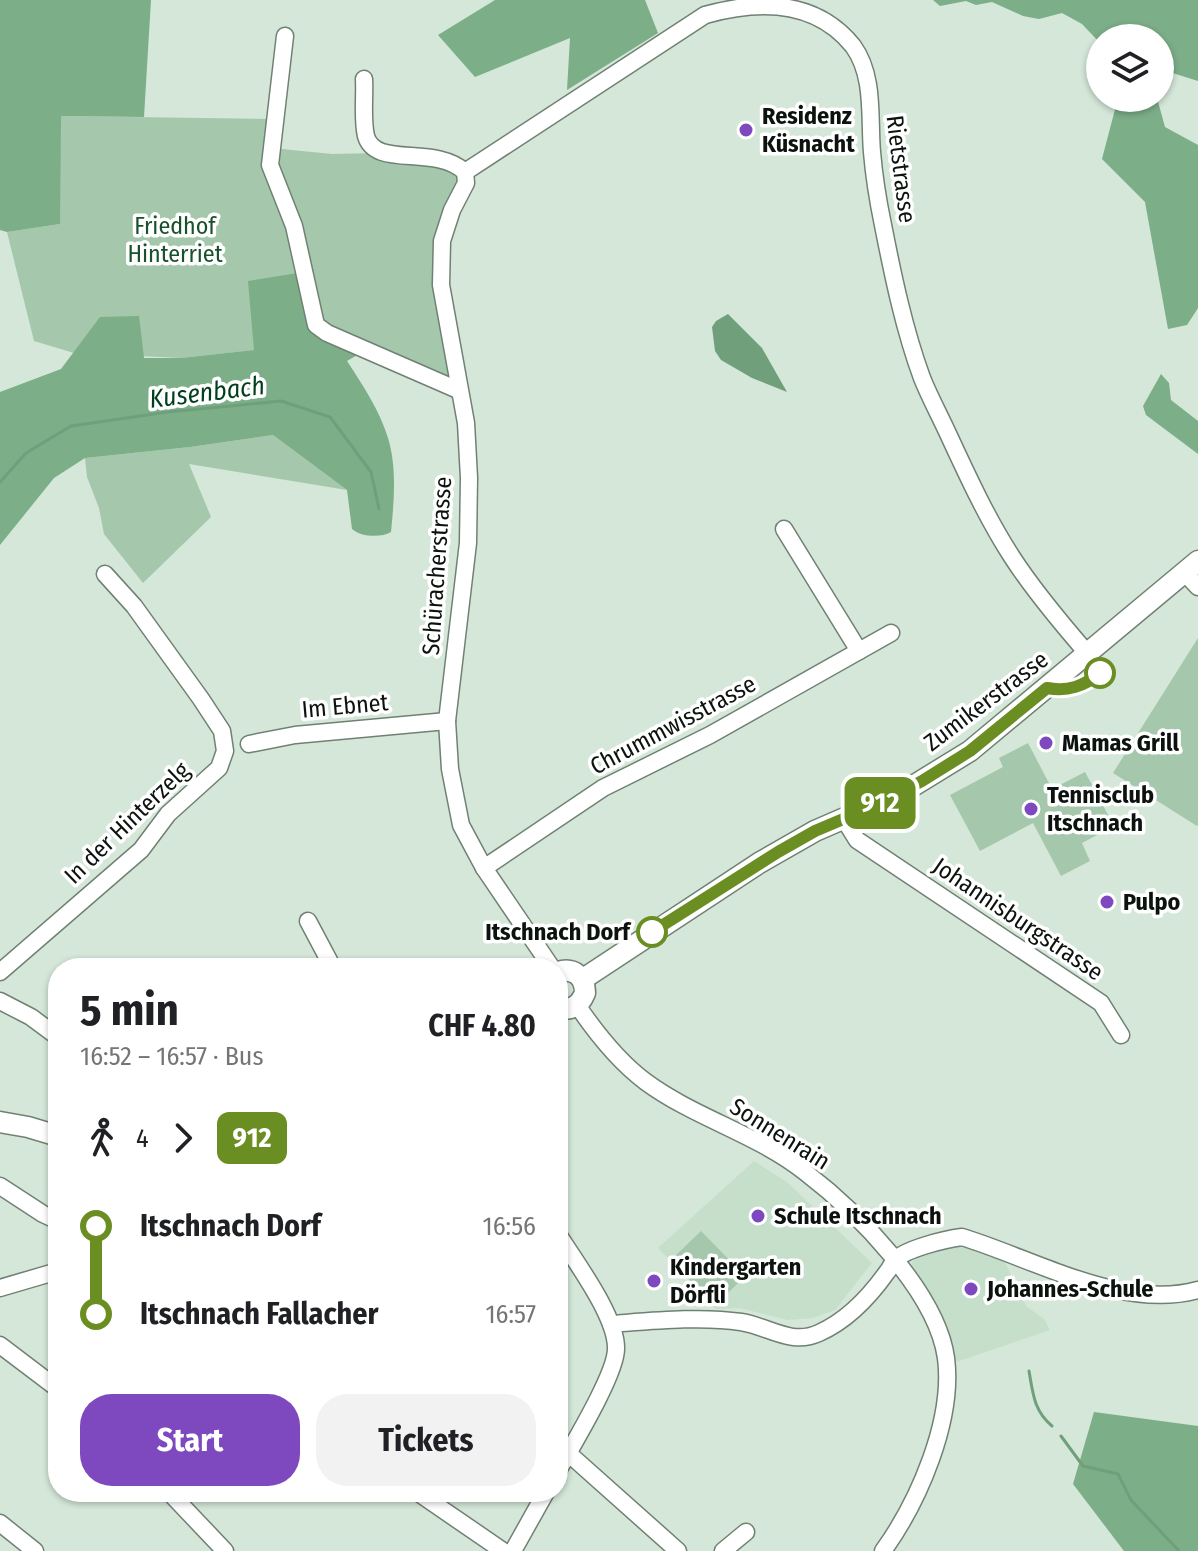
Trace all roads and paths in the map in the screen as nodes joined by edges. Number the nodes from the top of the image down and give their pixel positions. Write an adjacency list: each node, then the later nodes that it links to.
1 (285, 36): 4 (street)
2 (364, 79): 3 (street)
3 (465, 172): 4 (street, Schüracherstrasse); 11 (street, Rietstrasse)
4 (458, 390): 12 (street, Schüracherstrasse)
5 (784, 529): 10 (street)
6 (1191, 566): 8 (street); 11 (main road, Zumikerstrasse)
7 (105, 574): 20 (street, In der Hinterzelg)
8 (1198, 587)
9 (891, 633): 10 (street, Chrummwisstrasse)
10 (859, 651): 15 (street, Chrummwisstrasse)
11 (1087, 653): 14 (main road, Zumikerstrasse)
12 (447, 721): 13 (street, Im Ebnet); 15 (street, Schüracherstrasse)
13 (249, 744)
14 (844, 819): 21 (main road, Zumikerstrasse); 25 (street, Johannisburgstrasse)
15 (484, 868): 18 (street, Schüracherstrasse)
16 (308, 921): 17 (street)
17 (328, 958)
18 (545, 958)
19 (568, 971): 21 (main road)
20 (0, 972)
21 (583, 979): 23 (main road)
22 (0, 1001): 24 (street)
23 (568, 1006): 31 (street, Sonnenrain)
24 (48, 1030)
25 (1121, 1035)
26 (0, 1122): 27 (main road)
27 (48, 1133)
28 (0, 1186): 29 (street)
29 (48, 1216)
30 (568, 1251): 35 (street)
31 (894, 1260): 34 (street); 35 (street); 50 (street, Sonnenrain)
32 (48, 1274): 33 (street)
33 (0, 1288)
34 (1198, 1290)
35 (611, 1324): 38 (street)
36 (0, 1345): 37 (street)
37 (48, 1381)
38 (568, 1453): 48 (street)
39 (178, 1502): 45 (street)
40 (432, 1502): 46 (street)
41 (540, 1502): 47 (street)
42 (0, 1523): 44 (street)
43 (746, 1532): 49 (street)
44 (35, 1551)
45 (225, 1551)
46 (503, 1551)
47 (513, 1551)
48 (678, 1551)
49 (723, 1551)
50 (883, 1551)

